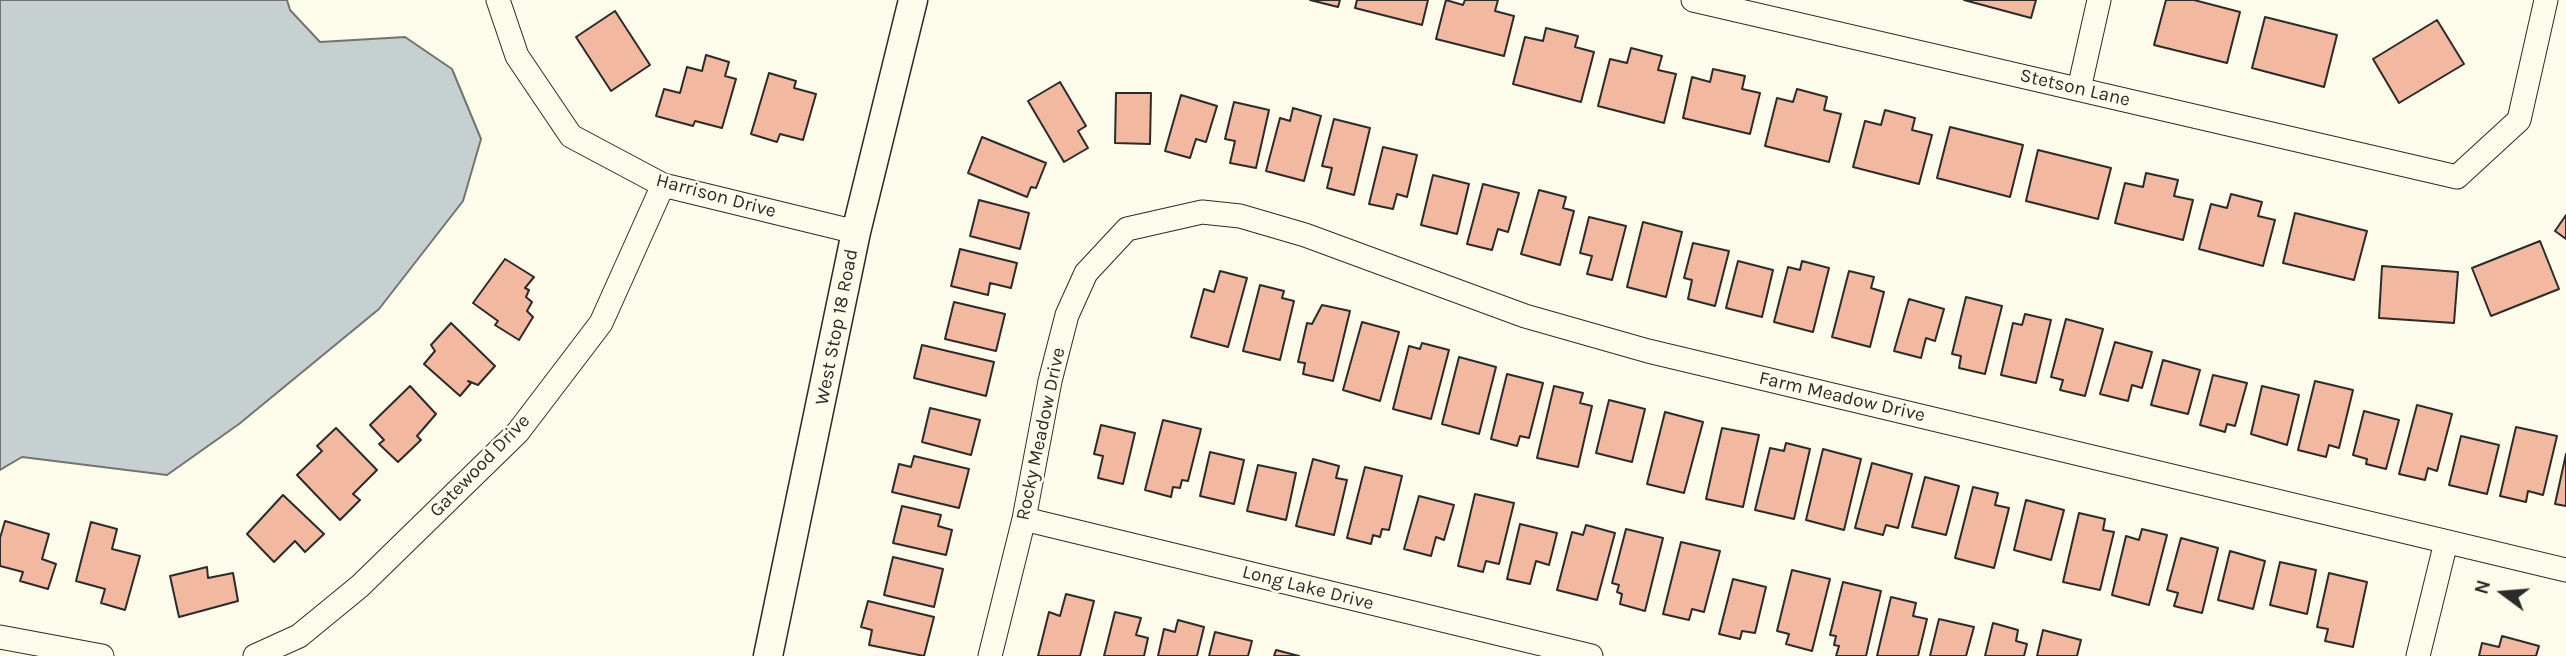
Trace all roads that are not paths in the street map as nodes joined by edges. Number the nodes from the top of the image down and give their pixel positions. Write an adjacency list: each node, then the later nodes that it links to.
1 (498, 0): 7 (street, Harrison Drive)
2 (913, 0): 9 (street, West Stop 18 Road)
3 (1693, 0): 6 (street, Stetson Lane)
4 (2099, 0): 6 (street)
5 (2546, 0): 6 (street, Stetson Lane)
6 (2079, 89)
7 (663, 186): 9 (street, Harrison Drive); 15 (street, Gatewood Drive)
8 (1127, 229): 10 (street, Rocky Meadow Drive); 11 (street, Farm Meadow Drive)
9 (856, 232): 16 (street, West Stop 18 Road)
10 (1024, 519): 17 (street, Rocky Meadow Drive); 18 (street, Long Lake Drive)
11 (2446, 542): 12 (street, Farm Meadow Drive); 19 (street)
12 (2566, 570)
13 (0, 637): 14 (street)
14 (102, 656)
15 (255, 656)
16 (768, 656)
17 (990, 656)
18 (1591, 656)
19 (2417, 656)

